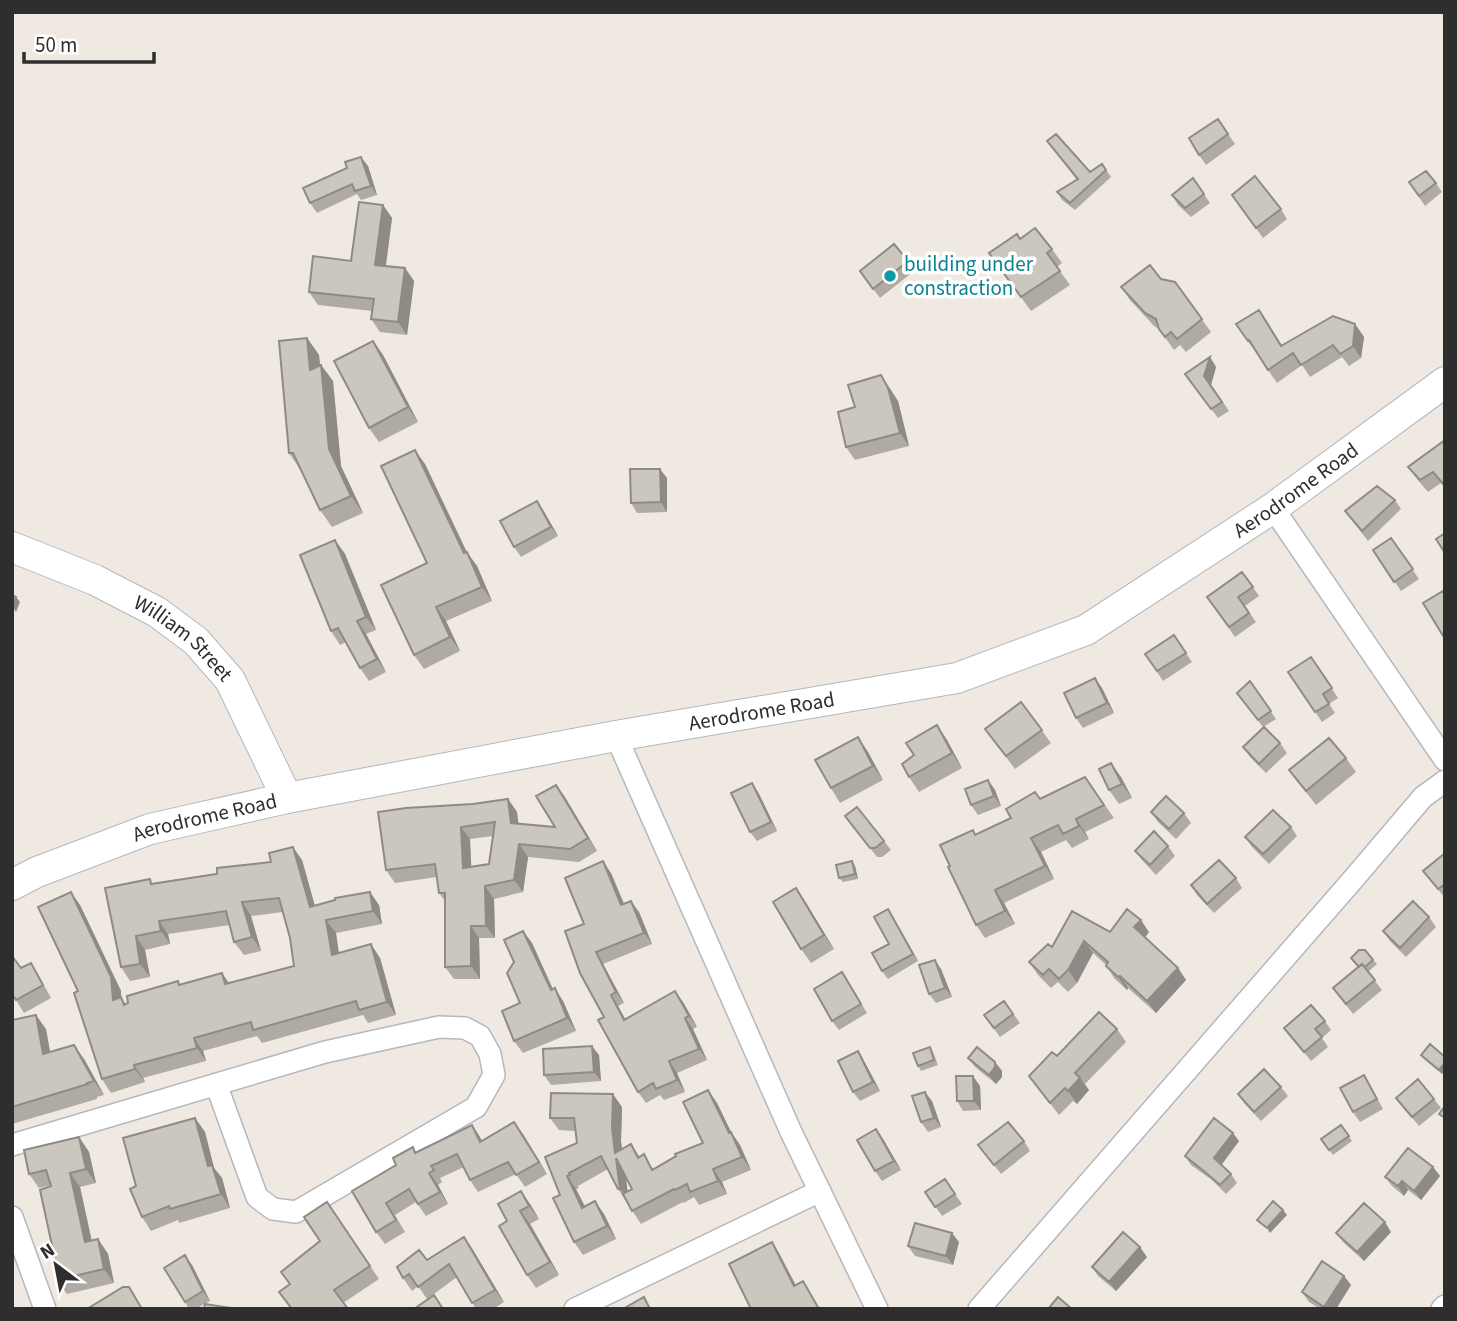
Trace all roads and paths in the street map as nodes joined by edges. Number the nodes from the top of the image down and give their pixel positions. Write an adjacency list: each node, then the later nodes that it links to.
1 (1445, 382): 2 (street, Aerodrome Road)
2 (1273, 509): 4 (street, Aerodrome Road); 5 (street)
3 (12, 547): 7 (street, William Street)
4 (616, 736): 7 (street, Aerodrome Road); 11 (street)
5 (1445, 760)
6 (1445, 781): 16 (street)
7 (287, 798): 8 (street, Aerodrome Road)
8 (12, 885)
9 (216, 1084): 9 (street); 10 (street)
10 (12, 1145)
11 (820, 1191): 14 (street); 15 (street)
12 (12, 1217): 13 (street)
13 (45, 1309)
14 (575, 1309)
15 (877, 1309)
16 (979, 1309)

